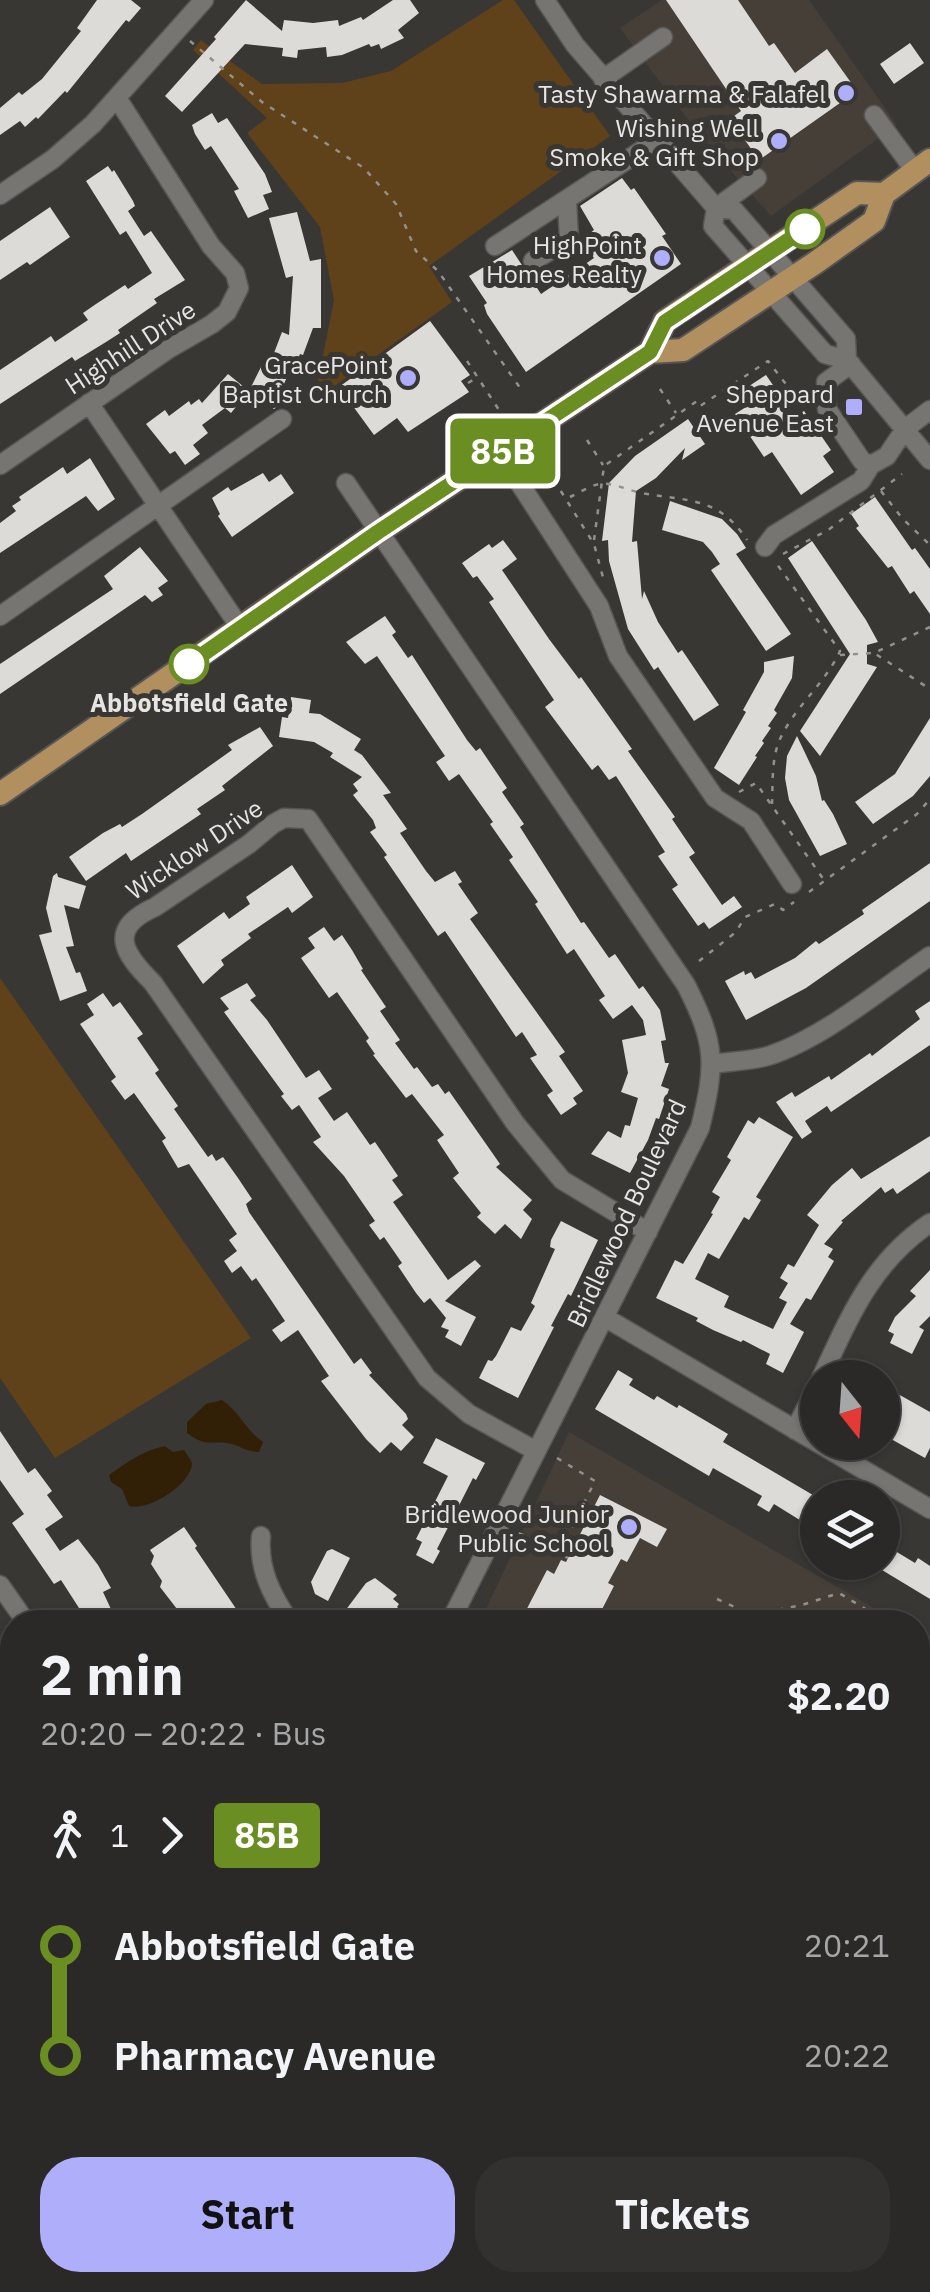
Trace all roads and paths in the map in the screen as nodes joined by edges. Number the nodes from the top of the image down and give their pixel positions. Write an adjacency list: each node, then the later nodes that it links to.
1 (204, 0): 3 (street)
2 (546, 0): 5 (street)
3 (178, 30): 6 (street); 27 (path)
4 (663, 37): 5 (street)
5 (604, 79): 8 (street)
6 (116, 98): 12 (street); 29 (street, Highhill Drive)
7 (874, 115): 9 (street)
8 (656, 141): 13 (street); 14 (street)
9 (923, 166): 11 (main road)
10 (758, 178): 14 (street)
11 (884, 194): 16 (main road); 19 (main road)
12 (0, 195)
13 (567, 200): 15 (street); 17 (street)
14 (716, 208): 16 (street); 18 (street)
15 (496, 246)
16 (771, 251): 18 (main road); 19 (street)
17 (533, 260)
18 (748, 268): 20 (street); 21 (main road)
19 (794, 276): 20 (main road); 23 (street)
20 (770, 293): 21 (main road); 23 (street)
21 (650, 352): 36 (main road)
22 (467, 361): 24 (path)
23 (850, 362): 34 (street); 39 (street)
24 (478, 377): 25 (path); 30 (path)
25 (468, 383)
26 (660, 389): 32 (path)
27 (523, 392)
28 (814, 398): 32 (path)
29 (89, 404): 38 (street, Highhill Drive); 47 (street)
30 (500, 410)
31 (930, 410): 34 (street)
32 (677, 414): 40 (path)
33 (282, 419): 47 (street)
34 (905, 428): 37 (street); 39 (street)
35 (587, 440): 40 (path)
36 (500, 453): 48 (main road); 64 (street)
37 (930, 460)
38 (0, 464)
39 (871, 465): 51 (street)
40 (604, 466): 44 (path)
41 (546, 468): 46 (path)
42 (902, 474): 45 (path)
43 (346, 483): 48 (street, Bridlewood Boulevard)
44 (602, 483): 46 (path); 49 (path); 51 (path)
45 (880, 490): 50 (path); 51 (path)
46 (568, 498): 49 (path)
47 (158, 504): 53 (street); 55 (street)
48 (378, 532): 55 (main road); 67 (street, Bridlewood Boulevard)
49 (594, 544): 52 (path)
50 (930, 545)
51 (766, 553): 57 (path)
52 (606, 589)
53 (0, 616)
54 (930, 627): 56 (path)
55 (241, 629): 59 (main road)
56 (874, 653): 57 (path); 58 (path)
57 (838, 656): 62 (path)
58 (930, 689)
59 (0, 794)
60 (736, 794): 62 (path)
61 (930, 799): 63 (path)
62 (772, 806): 63 (path)
63 (824, 880): 66 (path)
64 (792, 884)
65 (930, 956): 67 (street)
66 (700, 961)
67 (713, 1064): 69 (street, Bridlewood Boulevard)
68 (930, 1223): 71 (street)
69 (648, 1232): 70 (street, Bridlewood Boulevard); 74 (street, Wicklow Drive)
70 (606, 1318): 73 (street); 74 (street, Bridlewood Boulevard)
71 (829, 1360)
72 (800, 1420): 73 (street)
73 (795, 1430): 76 (street)
74 (536, 1451): 87 (street, Bridlewood Boulevard)
75 (556, 1458): 77 (path)
76 (930, 1509)
77 (576, 1520): 78 (path); 81 (path)
78 (585, 1525)
79 (519, 1533): 81 (path)
80 (260, 1536): 86 (street)
81 (558, 1553): 82 (path)
82 (568, 1558)
83 (0, 1585): 85 (street)
84 (716, 1599): 88 (path)
85 (18, 1610)
86 (282, 1610)
87 (456, 1610)
88 (741, 1610)
89 (777, 1610): 90 (path)
90 (867, 1610)

